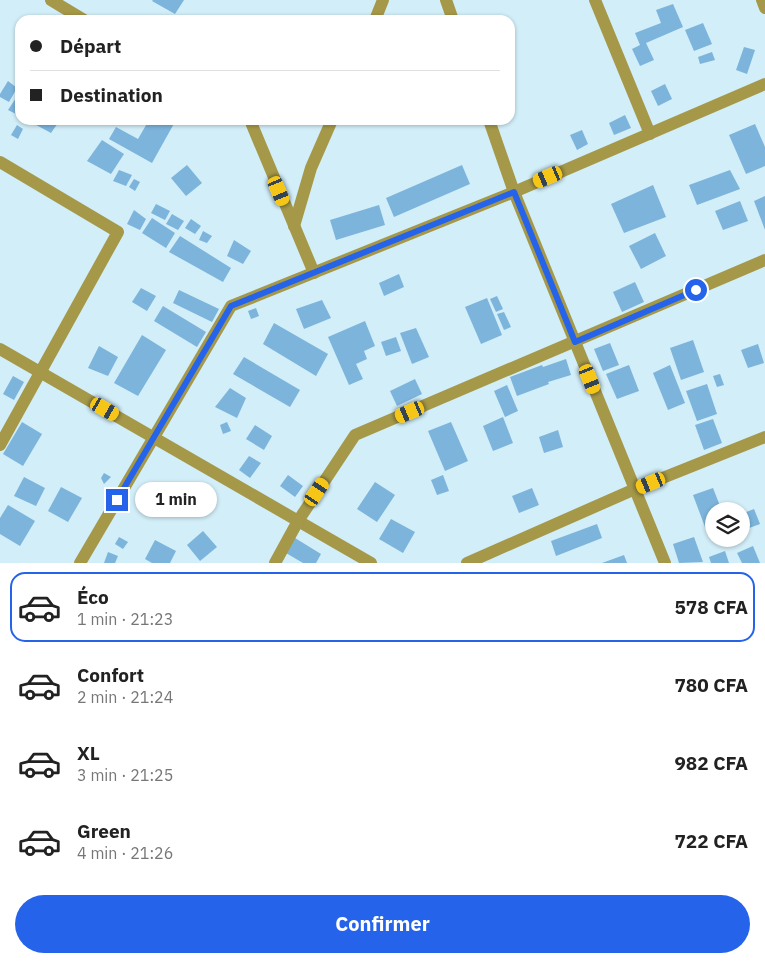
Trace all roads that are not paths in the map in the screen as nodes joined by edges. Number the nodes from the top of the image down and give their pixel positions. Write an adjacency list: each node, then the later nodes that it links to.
1 (50, 0): 6 (street)
2 (383, 0): 9 (street)
3 (446, 0): 10 (street)
4 (595, 0): 15 (street)
5 (762, 0): 7 (street)
6 (68, 4): 8 (street)
7 (765, 8)
8 (79, 15)
9 (377, 15)
10 (451, 15)
11 (765, 84): 15 (street)
12 (252, 125): 18 (street)
13 (330, 125): 18 (street)
14 (491, 125): 17 (street)
15 (650, 134): 17 (street)
16 (0, 162): 23 (street)
17 (514, 192): 20 (street); 21 (street)
18 (294, 226): 20 (street)
19 (765, 260): 21 (street)
20 (314, 273): 24 (street)
21 (575, 342): 27 (street); 28 (street)
22 (0, 349): 23 (street)
23 (39, 371): 24 (street); 26 (street)
24 (154, 437): 28 (street); 29 (street)
25 (765, 437): 27 (street)
26 (0, 445)
27 (635, 489): 32 (street); 33 (street)
28 (298, 521): 30 (street); 31 (street)
29 (80, 563)
30 (275, 563)
31 (371, 563)
32 (467, 563)
33 (665, 563)

